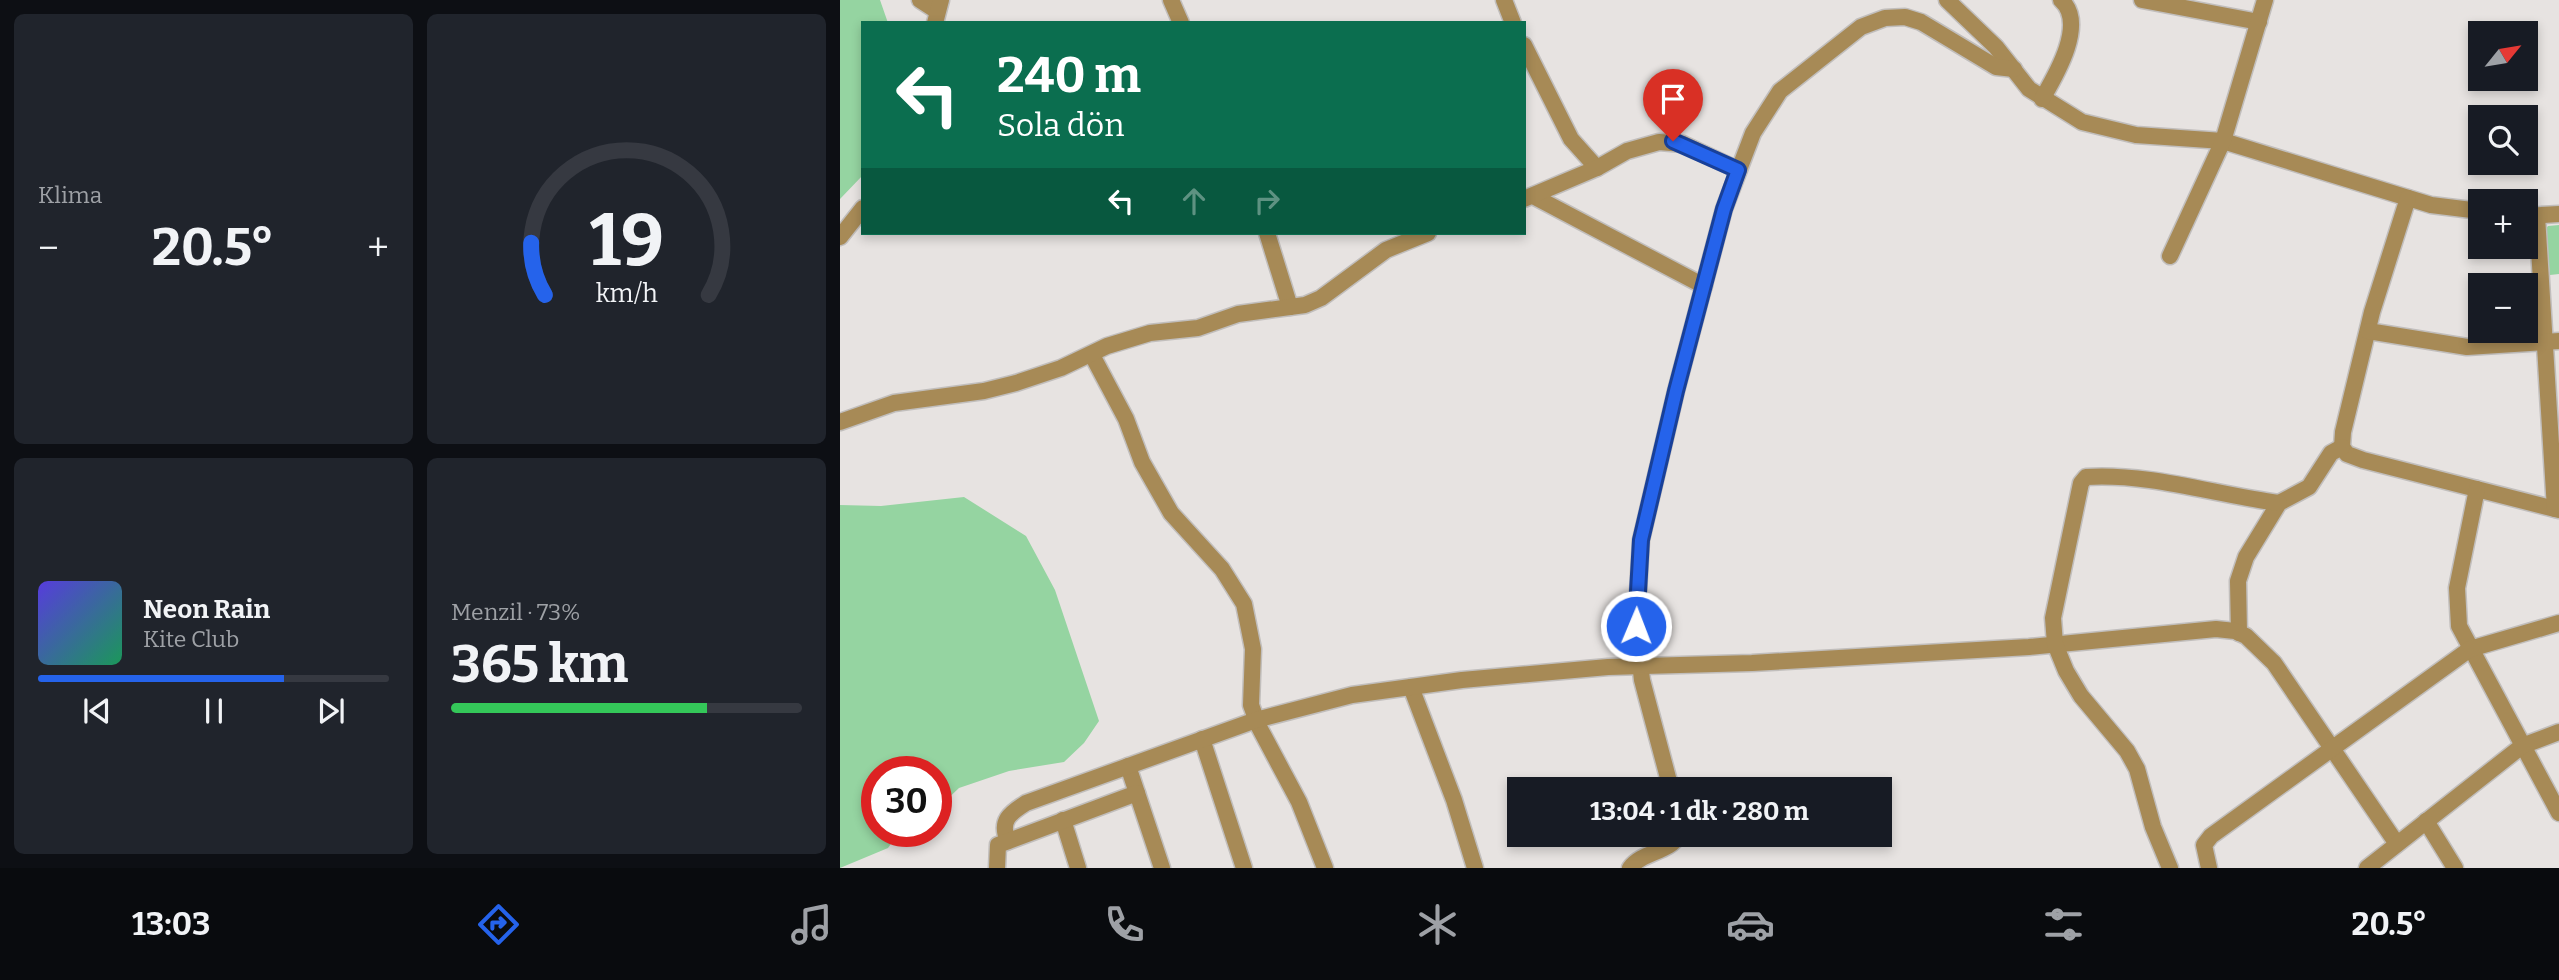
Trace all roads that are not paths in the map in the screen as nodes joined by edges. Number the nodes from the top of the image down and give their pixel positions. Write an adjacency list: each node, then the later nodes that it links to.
1 (920, 0): 8 (street)
2 (1171, 0): 9 (street)
3 (1504, 0): 10 (street)
4 (1947, 0): 13 (street)
5 (2061, 0): 14 (street)
6 (2142, 0): 11 (street)
7 (2265, 0): 11 (street)
8 (938, 11)
9 (1180, 21)
10 (1512, 21)
11 (2259, 22): 15 (street)
12 (1526, 49): 16 (street)
13 (2014, 69): 14 (street); 17 (street)
14 (2042, 99): 15 (street)
15 (2223, 141): 19 (street); 27 (street)
16 (1597, 169): 17 (street); 18 (street)
17 (1738, 170): 29 (street)
18 (1528, 197): 29 (street)
19 (2408, 198): 20 (street); 31 (street)
20 (2468, 210)
21 (861, 211): 26 (street)
22 (2559, 214): 23 (street)
23 (2538, 216)
24 (1268, 235): 30 (street)
25 (1423, 235): 30 (street)
26 (840, 237)
27 (2170, 256)
28 (2538, 258): 32 (street)
29 (1704, 286): 43 (street)
30 (1290, 307): 33 (street)
31 (2368, 331): 32 (street); 35 (street)
32 (2552, 342): 38 (street)
33 (1092, 355): 34 (street); 45 (street)
34 (840, 422)
35 (2342, 447): 36 (street); 37 (street)
36 (2477, 489): 38 (street); 42 (street)
37 (2279, 503): 40 (street); 41 (street)
38 (2557, 509)
39 (2559, 622): 42 (street)
40 (2239, 633): 41 (street); 49 (street)
41 (2054, 644): 43 (street); 66 (street)
42 (2470, 649): 48 (street); 49 (street)
43 (1641, 667): 44 (street); 51 (street)
44 (1411, 687): 45 (street); 64 (street)
45 (1256, 720): 47 (street); 63 (street)
46 (2559, 732): 48 (street)
47 (1202, 740): 50 (street); 62 (street)
48 (2522, 746): 53 (street); 55 (street)
49 (2332, 749): 58 (street); 67 (street)
50 (1128, 766): 52 (street); 56 (street)
51 (1668, 777)
52 (1137, 793): 54 (street); 61 (street)
53 (2559, 813)
54 (1063, 820): 56 (street); 60 (street)
55 (2426, 821): 58 (street); 70 (street)
56 (1008, 841): 59 (street)
57 (1665, 847): 65 (street)
58 (2391, 849): 68 (street); 69 (street)
59 (997, 868)
60 (1078, 868)
61 (1162, 868)
62 (1244, 868)
63 (1325, 868)
64 (1475, 868)
65 (1630, 868)
66 (2170, 868)
67 (2209, 868)
68 (2367, 868)
69 (2394, 868)
70 (2455, 868)

